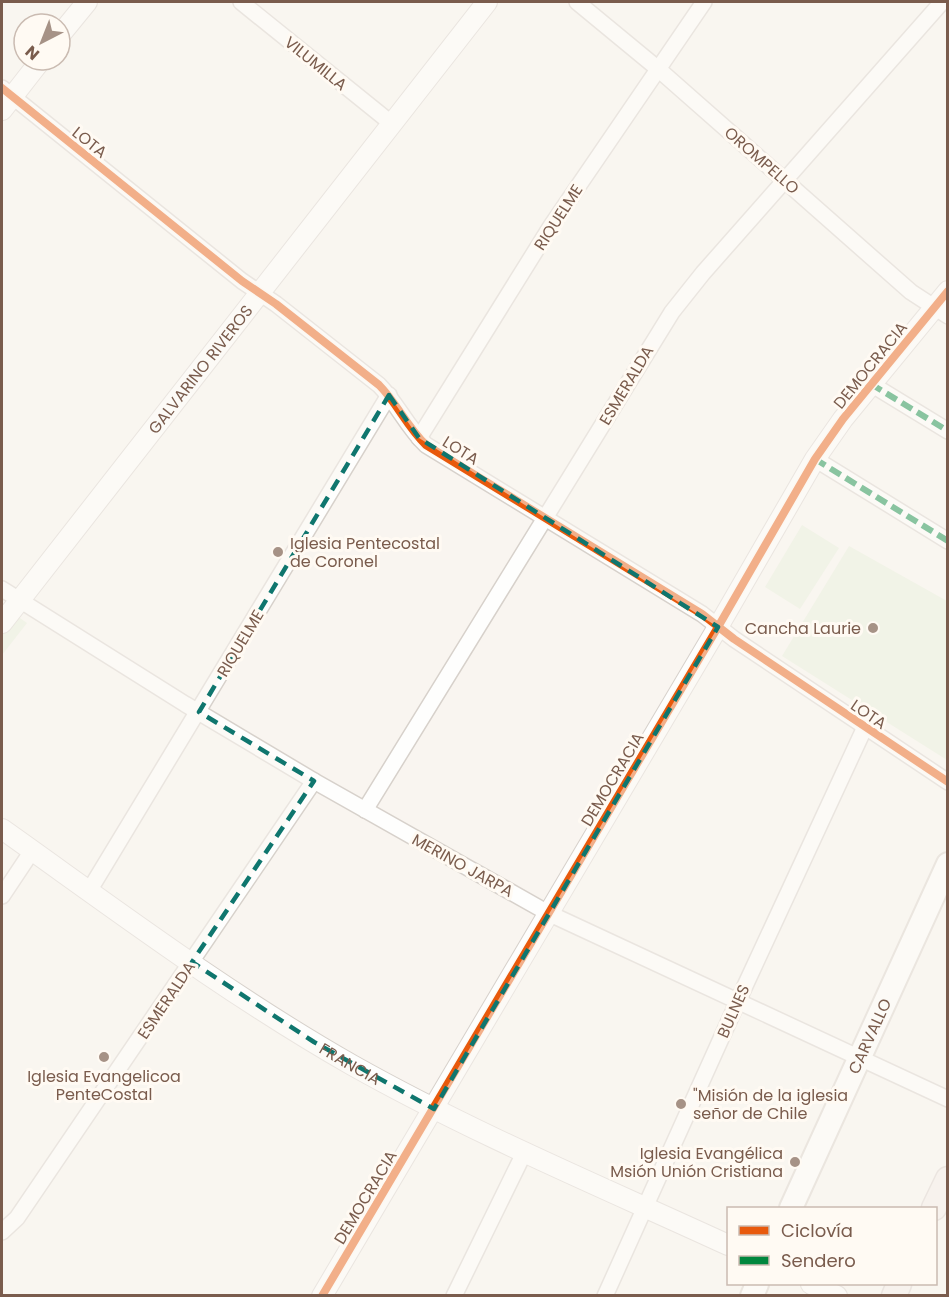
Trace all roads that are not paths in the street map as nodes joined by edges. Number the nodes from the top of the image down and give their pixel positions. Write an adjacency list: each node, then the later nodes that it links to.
1 (87, 2): 7 (street)
2 (241, 2): 11 (street, VILUMILLA)
3 (487, 2): 11 (street, GALVARINO RIVEROS)
4 (577, 2): 8 (street, OROMPELLO)
5 (704, 2): 8 (street, RIQUELME)
6 (942, 2): 12 (street, ESMERALDA)
7 (72, 20)
8 (657, 68): 12 (street, OROMPELLO); 19 (street, RIQUELME)
9 (30, 72): 10 (street)
10 (5, 98): 14 (street, LOTA)
11 (391, 123): 14 (street, GALVARINO RIVEROS)
12 (785, 181): 15 (street, OROMPELLO); 21 (street, ESMERALDA)
13 (948, 291): 15 (street, DEMOCRACIA)
14 (259, 293): 17 (street, LOTA); 24 (street, GALVARINO RIVEROS)
15 (941, 312): 16 (street, DEMOCRACIA)
16 (871, 384): 18 (street); 20 (street, DEMOCRACIA)
17 (389, 395): 19 (street, LOTA); 27 (street, RIQUELME)
18 (948, 431)
19 (419, 438): 21 (street, LOTA)
20 (815, 459): 22 (street); 26 (street, DEMOCRACIA)
21 (544, 518): 26 (street, LOTA); 31 (street, ESMERALDA)
22 (948, 541)
23 (2, 590): 24 (street, MERINO JARPA)
24 (18, 602): 25 (street, GALVARINO RIVEROS); 27 (street, MERINO JARPA)
25 (2, 623)
26 (718, 627): 28 (street, LOTA); 37 (street, DEMOCRACIA)
27 (199, 712): 29 (street, MERINO JARPA); 35 (street, RIQUELME)
28 (865, 727): 30 (street, LOTA); 39 (street, BULNES)
29 (314, 781): 31 (street, MERINO JARPA); 38 (street, ESMERALDA)
30 (948, 782)
31 (365, 810): 37 (street, MERINO JARPA)
32 (2, 829): 33 (street, FRANCIA)
33 (32, 850): 35 (street, FRANCIA); 36 (street)
34 (948, 864): 40 (main road, CARVALLO)
35 (89, 891): 38 (street, FRANCIA)
36 (2, 896)
37 (548, 913): 39 (street, MERINO JARPA); 42 (street, DEMOCRACIA)
38 (192, 962): 42 (street, FRANCIA); 48 (street, ESMERALDA)
39 (738, 1001): 40 (street, MERINO JARPA); 45 (street, BULNES)
40 (860, 1058): 41 (street, MERINO JARPA); 46 (main road, CARVALLO)
41 (948, 1099)
42 (434, 1109): 43 (street, FRANCIA); 51 (street, DEMOCRACIA)
43 (525, 1151): 45 (street, FRANCIA); 52 (street)
44 (948, 1179): 47 (main road)
45 (645, 1207): 49 (street, FRANCIA); 53 (street, BULNES)
46 (792, 1207)
47 (935, 1207)
48 (2, 1232)
49 (727, 1244)
50 (813, 1285): 54 (street)
51 (322, 1296)
52 (454, 1296)
53 (605, 1296)
54 (837, 1296)

